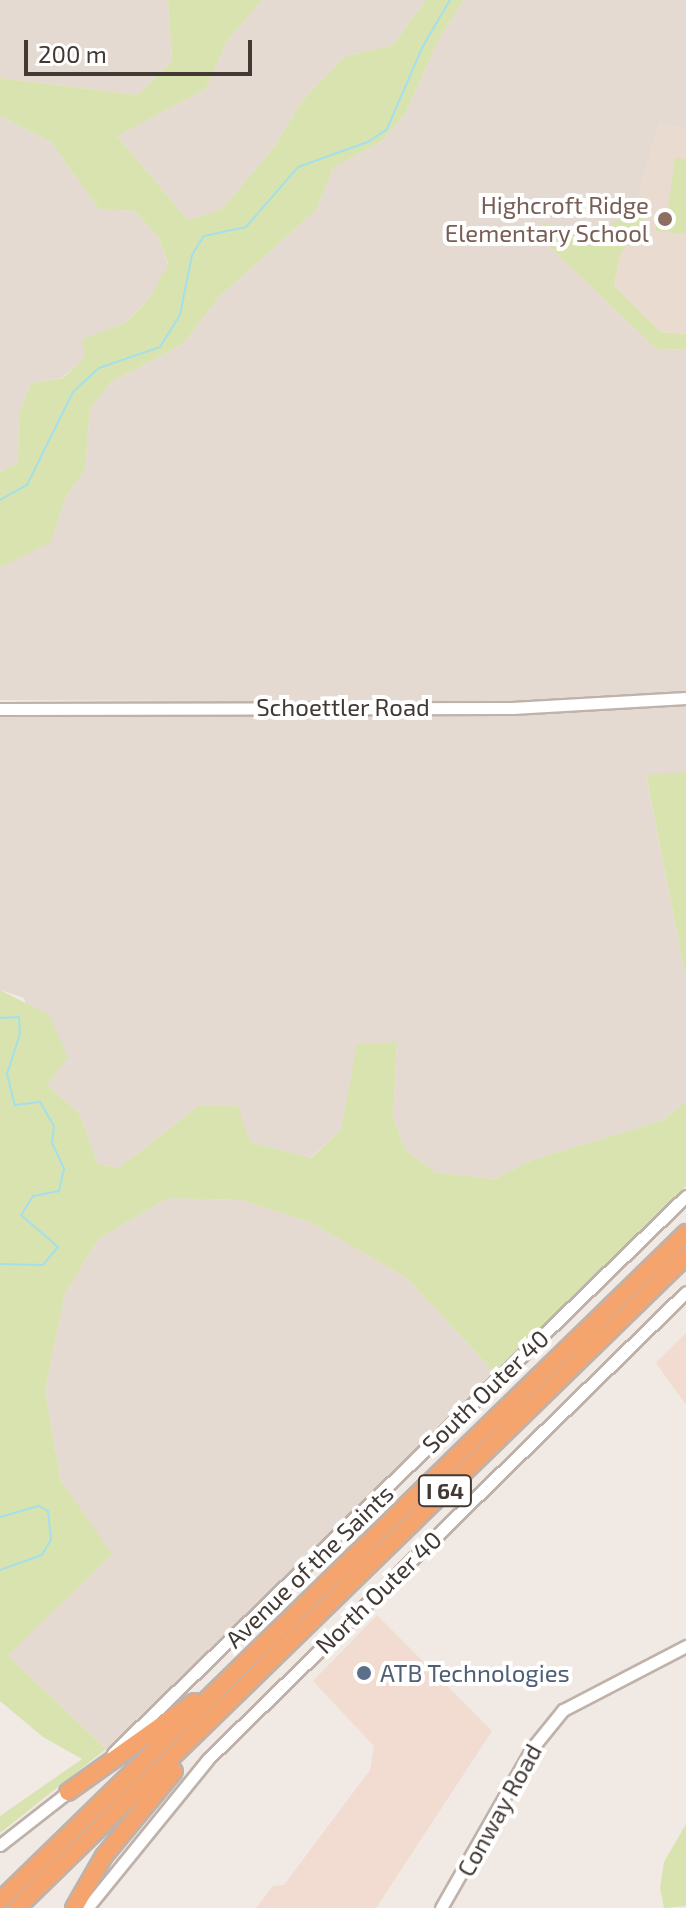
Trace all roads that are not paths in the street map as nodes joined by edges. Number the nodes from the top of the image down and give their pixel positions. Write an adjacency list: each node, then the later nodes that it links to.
1 (686, 698): 2 (street, Schoettler Road)
2 (0, 709)
3 (686, 1196): 10 (street, South Outer 40)
4 (686, 1233): 8 (highway, Avenue of the Saints / I 64)
5 (686, 1256): 9 (highway, Avenue of the Saints / I 64)
6 (686, 1292): 15 (street, North Outer 40)
7 (686, 1646): 16 (street, Conway Road)
8 (220, 1687): 10 (highway); 12 (highway, Avenue of the Saints / I 64)
9 (205, 1727): 13 (highway, Avenue of the Saints / I 64); 14 (highway)
10 (68, 1792): 11 (street, South Outer 40)
11 (0, 1845)
12 (0, 1901)
13 (17, 1908)
14 (74, 1908)
15 (87, 1908)
16 (441, 1908)

